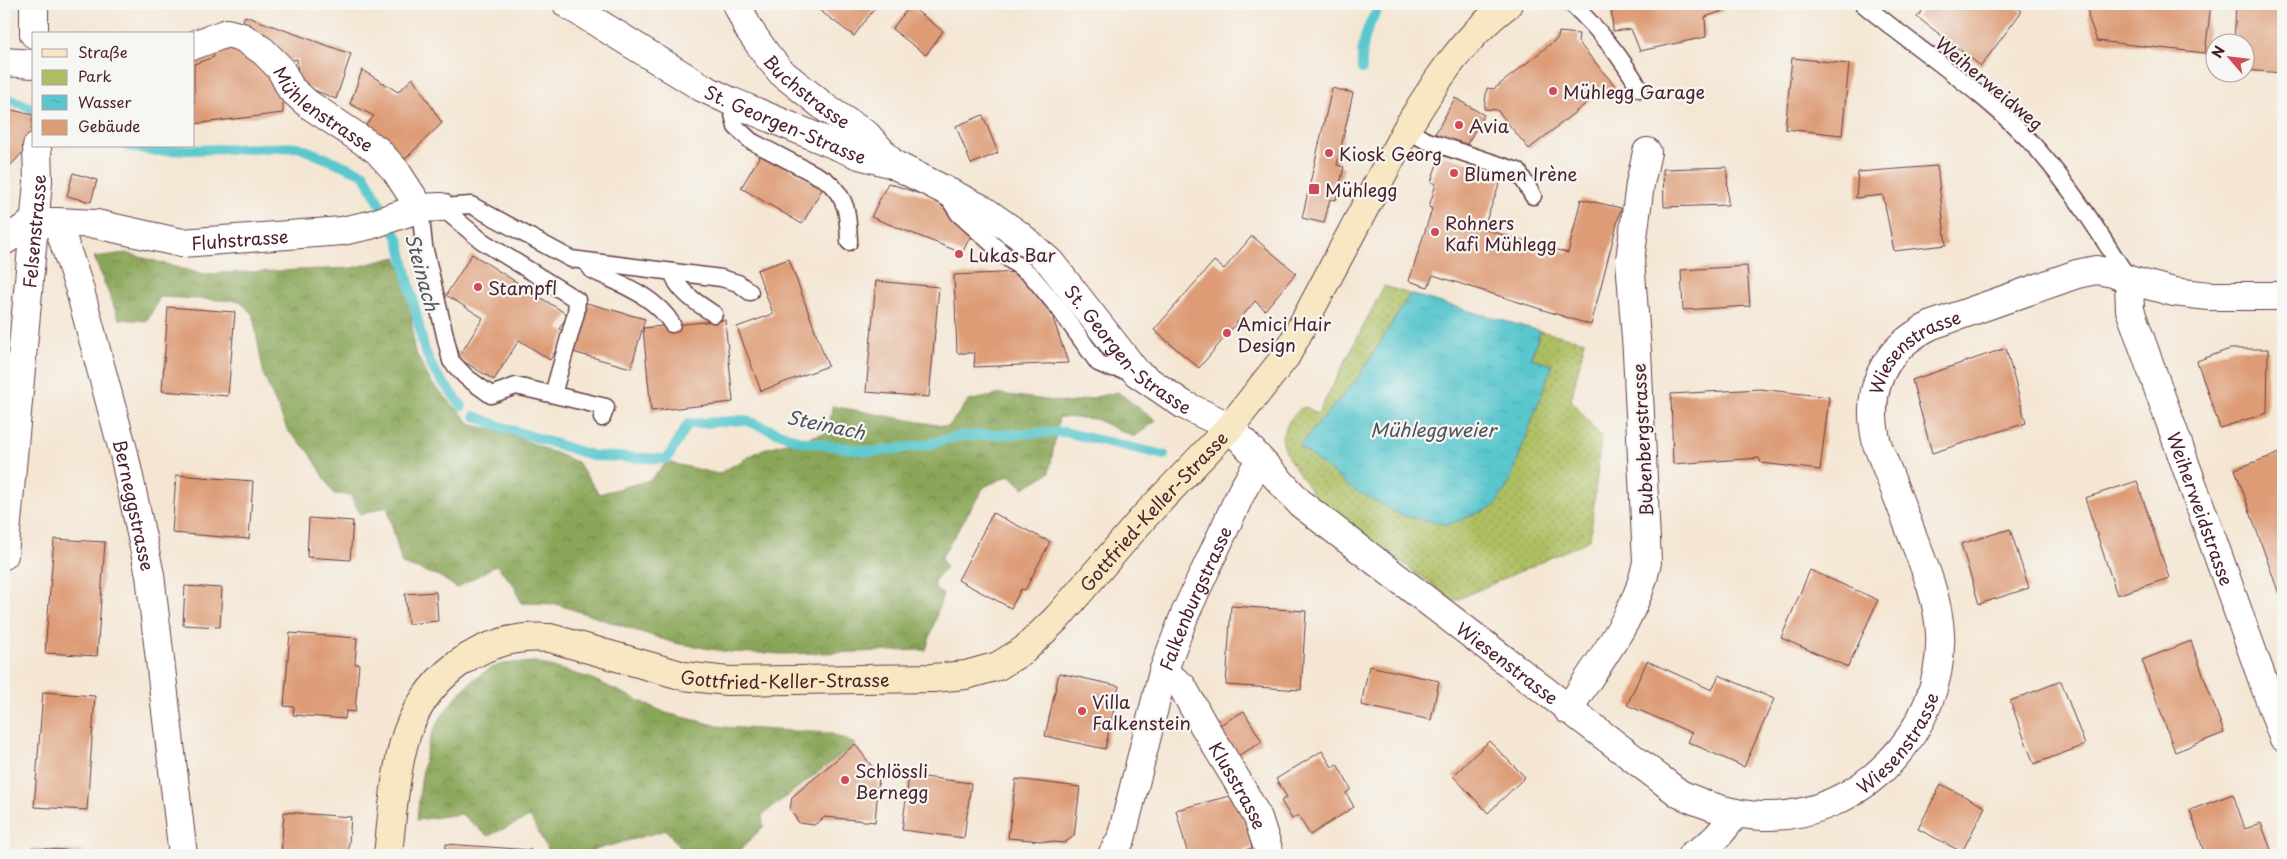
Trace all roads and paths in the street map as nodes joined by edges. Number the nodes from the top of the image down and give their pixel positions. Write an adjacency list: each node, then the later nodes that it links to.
1 (34, 4): 7 (street)
2 (566, 4): 12 (street, St. Georgen-Strasse)
3 (737, 4): 16 (street, Buchstrasse)
4 (1572, 4): 11 (lane)
5 (1863, 4): 24 (lane, Weiherweidweg)
6 (1505, 5): 13 (street)
7 (34, 32)
8 (195, 45): 18 (street, Mühlenstrasse)
9 (4, 62): 10 (street)
10 (32, 64)
11 (1640, 90)
12 (730, 101): 16 (street, St. Georgen-Strasse); 21 (lane)
13 (1406, 130): 17 (lane); 31 (street)
14 (37, 148): 19 (street, Felsenstrasse)
15 (1647, 152): 35 (street, Bubenbergstrasse)
16 (893, 164): 31 (street, St. Georgen-Strasse)
17 (1533, 196)
18 (421, 209): 19 (street, Fluhstrasse); 22 (lane); 29 (lane); 29 (lane)
19 (46, 222): 20 (street); 33 (street, Felsenstrasse); 38 (street, Berneggstrasse)
20 (4, 241)
21 (849, 242)
22 (585, 261): 23 (lane); 28 (lane)
23 (673, 272): 25 (lane); 27 (lane)
24 (2129, 280): 26 (street, Wiesenstrasse); 36 (street, Weiherweidstrasse); 37 (street, Wiesenstrasse)
25 (750, 292)
26 (2283, 296)
27 (714, 314)
28 (672, 324)
29 (553, 394): 30 (lane)
30 (602, 418)
31 (1230, 427): 32 (street, Wiesenstrasse); 39 (street, Gottfried-Keller-Strasse)
32 (1260, 460): 34 (street, Falkenburgstrasse); 35 (street, Wiesenstrasse)
33 (4, 555)
34 (1163, 672): 40 (street, Falkenburgstrasse); 41 (street, Klusstrasse)
35 (1568, 710): 37 (street, Wiesenstrasse)
36 (2283, 737)
37 (1735, 814): 42 (street)
38 (183, 855)
39 (388, 855)
40 (1112, 855)
41 (1270, 855)
42 (1692, 855)

